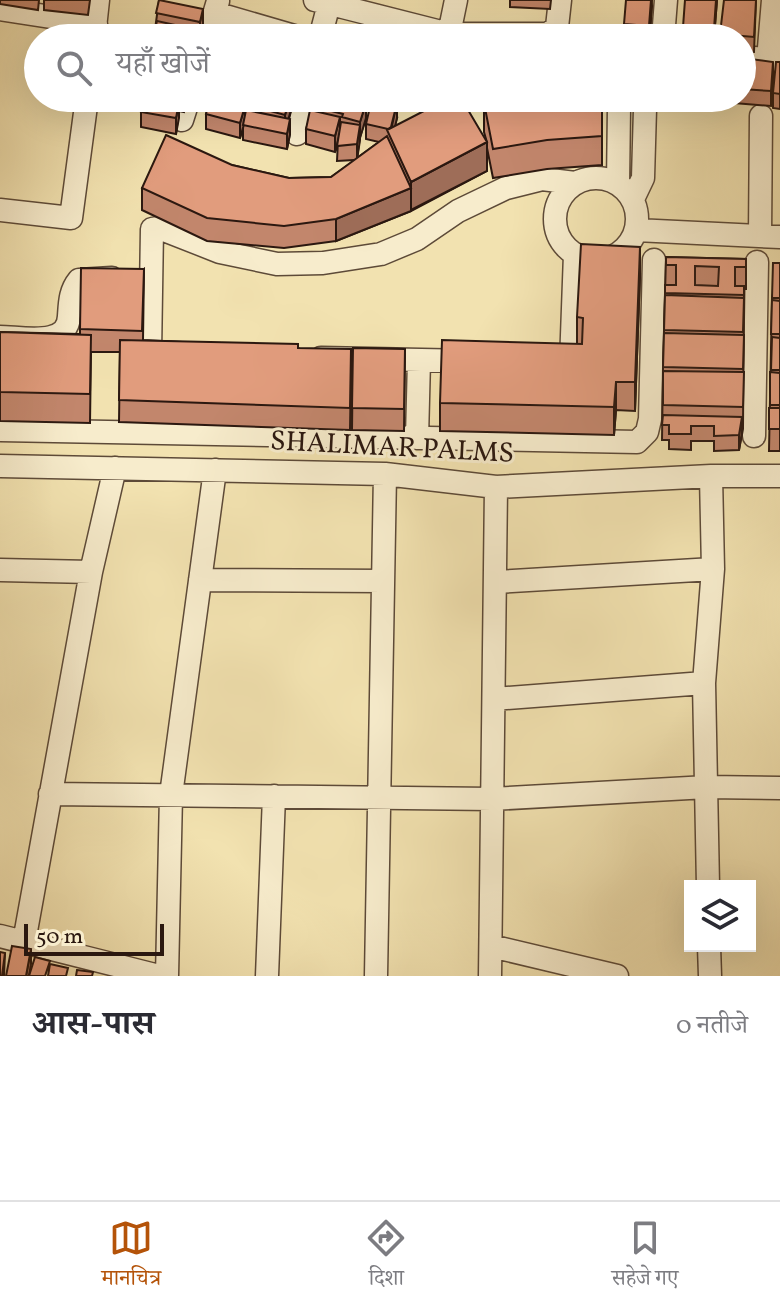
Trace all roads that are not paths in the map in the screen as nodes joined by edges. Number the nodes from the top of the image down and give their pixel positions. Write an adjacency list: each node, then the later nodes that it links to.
1 (98, 0): 10 (street)
2 (456, 0): 14 (street)
3 (560, 0): 15 (street)
4 (666, 0): 16 (street)
5 (773, 0): 17 (street)
6 (325, 1): 12 (street); 13 (street)
7 (217, 7): 11 (street)
8 (0, 9): 9 (street)
9 (65, 24)
10 (96, 24)
11 (263, 24)
12 (322, 24)
13 (406, 24)
14 (451, 24)
15 (557, 24)
16 (664, 24)
17 (774, 60)
18 (85, 112): 28 (street)
19 (185, 112): 24 (street)
20 (302, 112): 25 (street)
21 (619, 112): 27 (street)
22 (645, 112): 27 (street)
23 (761, 116): 31 (street)
24 (182, 120)
25 (297, 134)
26 (575, 183): 27 (street); 32 (street); 35 (street)
27 (625, 191): 29 (street)
28 (0, 210)
29 (636, 230): 30 (street); 33 (street)
30 (730, 235): 31 (street); 34 (street)
31 (770, 237)
32 (575, 254): 33 (street); 41 (street)
33 (615, 255): 44 (street)
34 (769, 262): 43 (street)
35 (151, 279): 36 (street); 37 (street)
36 (0, 337)
37 (182, 355)
38 (292, 357): 39 (street)
39 (419, 360): 40 (street); 44 (street)
40 (495, 361)
41 (541, 362)
42 (0, 430): 44 (street)
43 (754, 436)
44 (417, 438)
45 (0, 466): 46 (street, SHALIMAR PALMS)
46 (115, 468): 47 (street, SHALIMAR PALMS); 54 (street)
47 (215, 470): 48 (street, SHALIMAR PALMS); 55 (street)
48 (385, 474): 51 (street, SHALIMAR PALMS); 56 (street)
49 (711, 476): 50 (street, SHALIMAR PALMS); 51 (street, SHALIMAR PALMS); 52 (street)
50 (780, 476)
51 (496, 487): 57 (street)
52 (713, 569): 57 (street); 58 (street)
53 (0, 570): 54 (street)
54 (91, 572): 62 (street)
55 (200, 580): 56 (street); 63 (street)
56 (383, 581): 65 (street)
57 (496, 582): 59 (street)
58 (704, 683): 59 (street); 60 (street)
59 (494, 699): 66 (street)
60 (707, 787): 61 (street); 66 (street); 67 (street)
61 (780, 788)
62 (50, 794): 63 (street); 69 (street)
63 (171, 795): 64 (street); 73 (street)
64 (274, 796): 65 (street); 74 (street)
65 (379, 799): 66 (street); 75 (street)
66 (492, 799): 70 (street)
67 (708, 880)
68 (0, 936): 69 (street)
69 (24, 942): 72 (street)
70 (491, 946): 76 (street); 77 (street)
71 (709, 952): 78 (street)
72 (159, 976)
73 (167, 976)
74 (267, 976)
75 (376, 976)
76 (490, 976)
77 (617, 976)
78 (710, 976)

